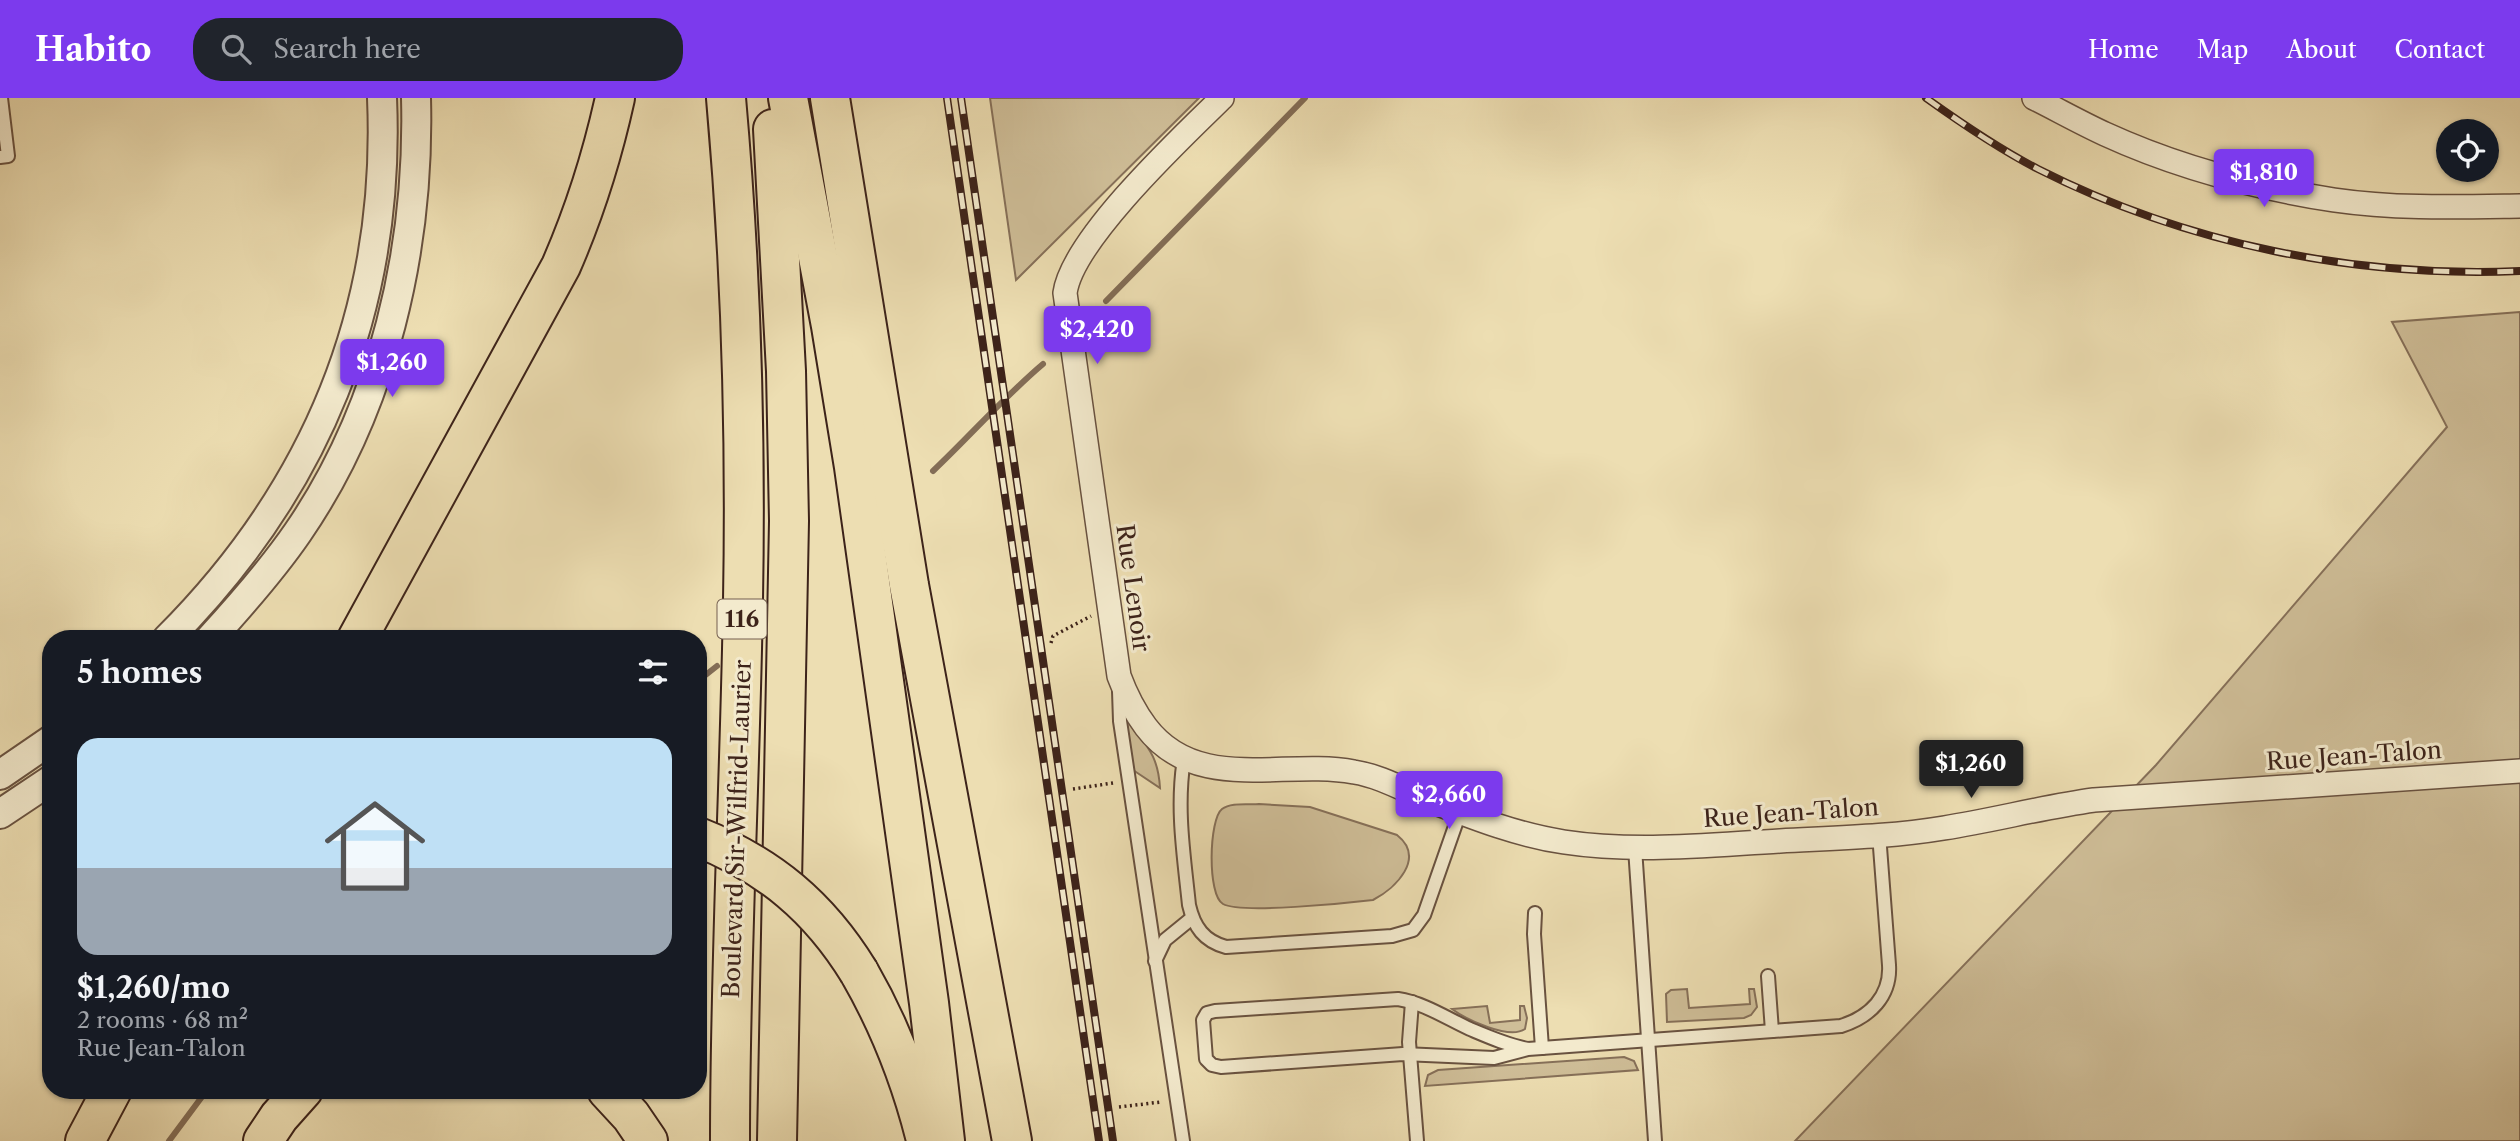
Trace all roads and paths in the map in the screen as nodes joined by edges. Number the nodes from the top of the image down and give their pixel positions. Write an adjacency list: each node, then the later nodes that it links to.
1 (1, 98): 11 (lane)
2 (382, 98): 14 (street)
3 (416, 98): 15 (street)
4 (615, 98): 16 (highway)
5 (726, 98): 47 (highway, Boulevard Sir-Wilfrid-Laurier / 116)
6 (772, 98): 48 (highway, Boulevard Sir-Wilfrid-Laurier / 116)
7 (788, 98): 50 (highway)
8 (830, 98): 51 (highway)
9 (1222, 98): 13 (street, Rue Lenoir)
10 (2034, 98): 12 (street)
11 (0, 157)
12 (2520, 206)
13 (1110, 609): 17 (path); 18 (street, Rue Lenoir)
14 (175, 630)
15 (218, 630)
16 (362, 630)
17 (1051, 643)
18 (1119, 676): 20 (street, Rue Jean-Talon); 23 (lane, Rue Lenoir)
19 (42, 746): 22 (street)
20 (1184, 759): 26 (street, Rue Jean-Talon); 32 (lane)
21 (2520, 771): 28 (street, Rue Jean-Talon)
22 (0, 775)
23 (1129, 781): 25 (path); 33 (lane, Rue Lenoir)
24 (42, 786): 27 (street)
25 (1073, 789)
26 (1460, 812): 30 (street, Rue Jean-Talon); 32 (lane)
27 (0, 814)
28 (1879, 834): 30 (street, Rue Jean-Talon); 36 (lane)
29 (707, 841): 49 (highway, bridge)
30 (1635, 848): 37 (lane)
31 (1535, 913): 38 (lane)
32 (1192, 918): 33 (lane)
33 (1155, 962): 43 (lane, Rue Lenoir)
34 (1768, 976): 36 (lane)
35 (1412, 1002): 39 (lane); 40 (lane); 40 (lane)
36 (1772, 1031): 37 (lane)
37 (1648, 1040): 38 (lane); 54 (lane)
38 (1542, 1048): 39 (lane)
39 (1528, 1049): 40 (lane)
40 (1409, 1054): 53 (lane)
41 (295, 1099): 45 (highway)
42 (615, 1099): 46 (highway)
43 (1177, 1100): 44 (path); 52 (lane, Rue Lenoir)
44 (1119, 1107)
45 (263, 1141)
46 (648, 1141)
47 (730, 1141)
48 (777, 1141)
49 (927, 1141)
50 (945, 1141)
51 (1012, 1141)
52 (1183, 1141)
53 (1417, 1141)
54 (1655, 1141)

